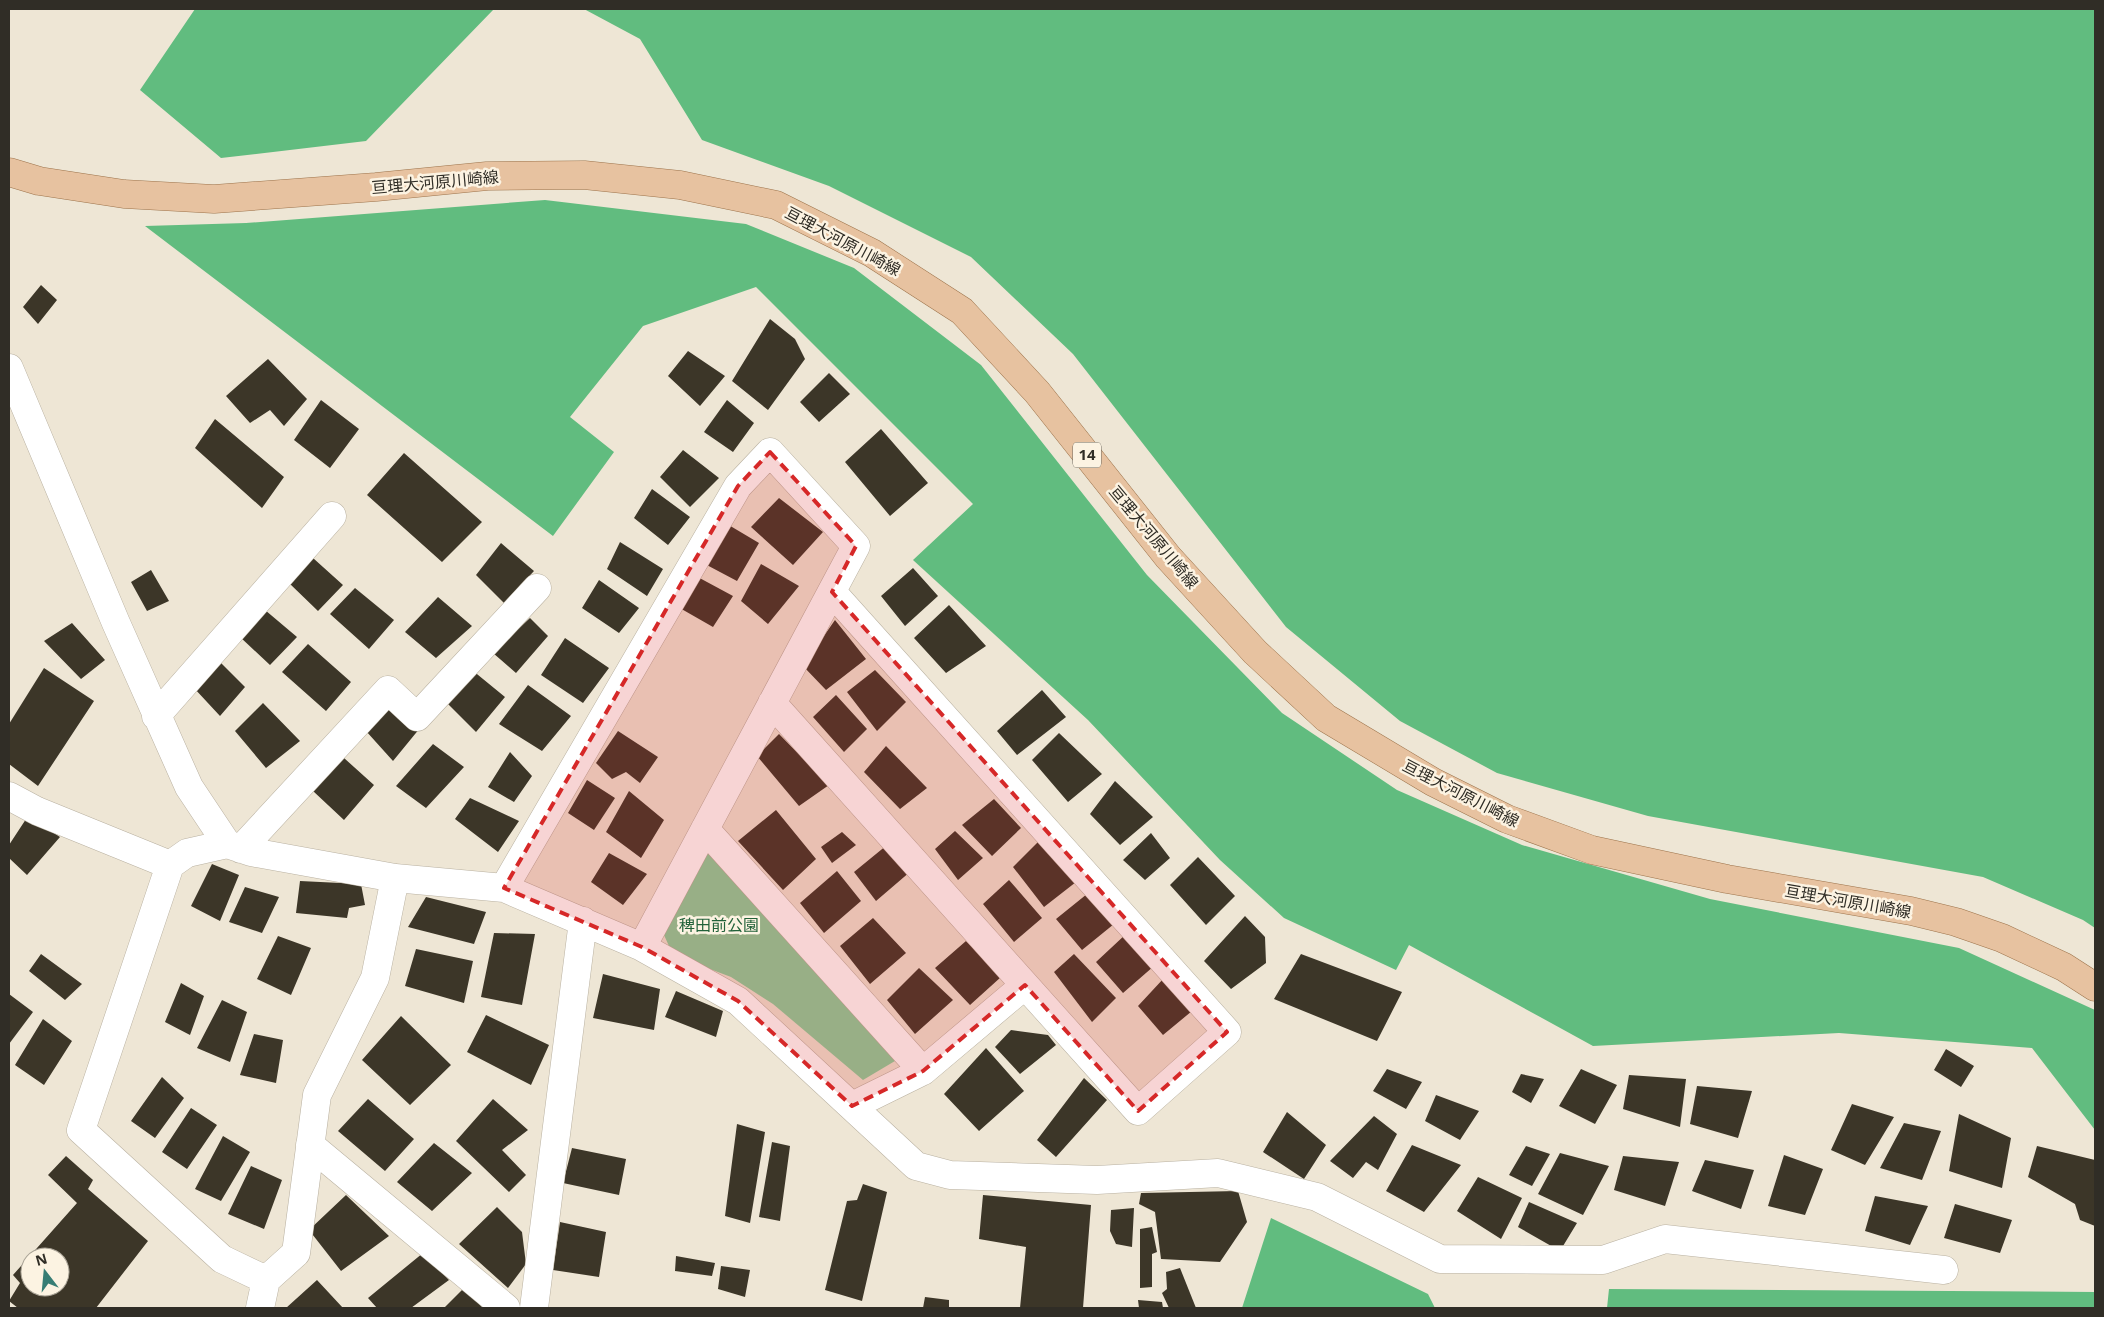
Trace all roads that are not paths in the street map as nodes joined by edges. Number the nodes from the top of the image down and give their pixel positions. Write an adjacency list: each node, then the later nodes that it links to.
1 (9, 172): 17 (main road, 亘理大河原川崎線 / 14)
2 (9, 368): 7 (street)
3 (332, 516): 7 (street)
4 (537, 588): 10 (street)
5 (832, 592): 6 (street); 13 (street); 16 (street)
6 (772, 703): 9 (street); 16 (street)
7 (156, 716): 10 (street)
8 (9, 796): 11 (street)
9 (705, 829): 15 (street); 18 (street)
10 (234, 846): 11 (street); 12 (street)
11 (170, 866): 22 (street)
12 (395, 878): 13 (street); 20 (street)
13 (504, 888): 14 (street)
14 (583, 922): 15 (street); 25 (street)
15 (642, 947): 19 (street)
16 (1025, 985): 18 (street)
17 (2095, 986)
18 (923, 1071): 19 (street)
19 (852, 1106): 21 (street)
20 (310, 1145): 22 (street); 24 (street)
21 (1944, 1270)
22 (266, 1280): 23 (street)
23 (260, 1308)
24 (506, 1308)
25 (534, 1308)

